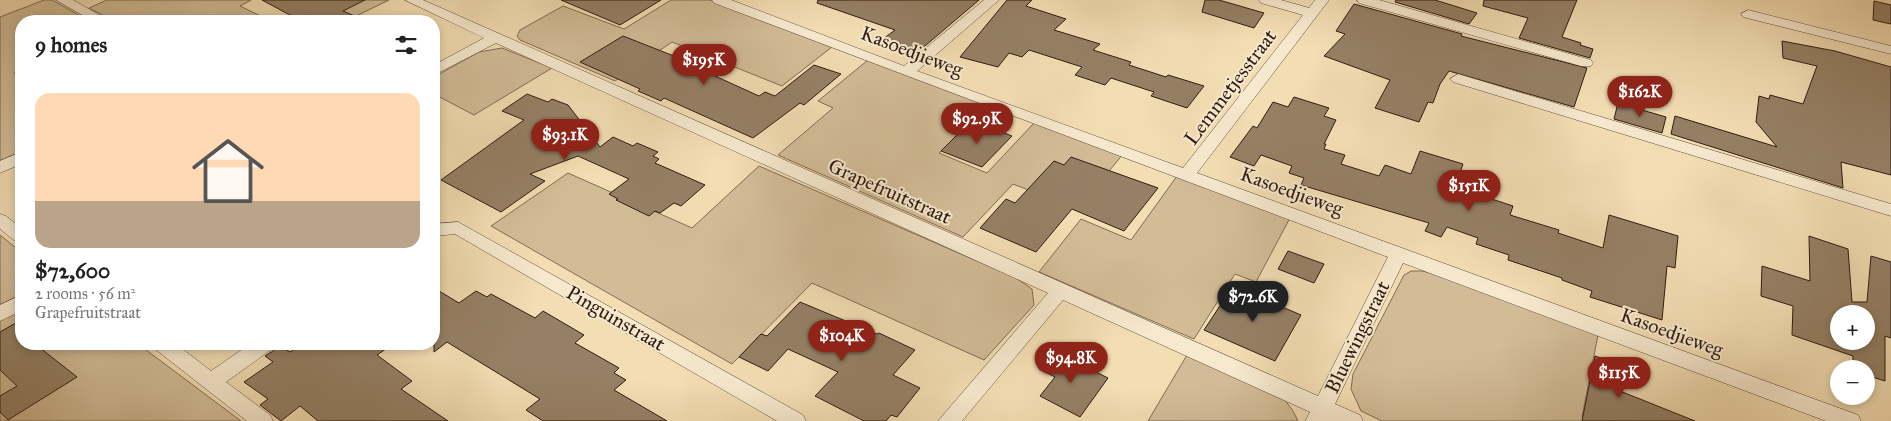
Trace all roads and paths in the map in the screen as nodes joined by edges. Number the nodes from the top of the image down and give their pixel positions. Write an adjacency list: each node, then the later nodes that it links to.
1 (63, 0): 10 (street)
2 (412, 0): 11 (street, Grapefruitstraat)
3 (719, 0): 15 (street, Kasoedjieweg)
4 (992, 0): 15 (street)
5 (1266, 0): 8 (street)
6 (1322, 0): 8 (street, Lemmetjesstraat)
7 (1364, 0): 13 (street)
8 (1312, 13): 19 (street, Lemmetjesstraat)
9 (1748, 14): 12 (street)
10 (92, 15)
11 (494, 38): 14 (street); 25 (street, Grapefruitstraat)
12 (1891, 50)
13 (1586, 63)
14 (440, 68)
15 (906, 72): 19 (street, Kasoedjieweg)
16 (1458, 79): 20 (street)
17 (15, 160): 18 (street)
18 (0, 168)
19 (1187, 175): 24 (street, Kasoedjieweg)
20 (1891, 210)
21 (0, 220): 23 (street)
22 (440, 230): 33 (street, Pinguinstraat)
23 (15, 232)
24 (1398, 253): 31 (street, Bluewingstraat); 36 (street, Kasoedjieweg)
25 (1061, 290): 31 (street, Grapefruitstraat); 34 (street)
26 (15, 305): 27 (street)
27 (0, 314)
28 (170, 350): 30 (street)
29 (256, 350): 30 (street)
30 (212, 381): 32 (street)
31 (1319, 414): 35 (street, Grapefruitstraat)
32 (262, 421)
33 (796, 421)
34 (949, 421)
35 (1352, 421)
36 (1850, 421)

